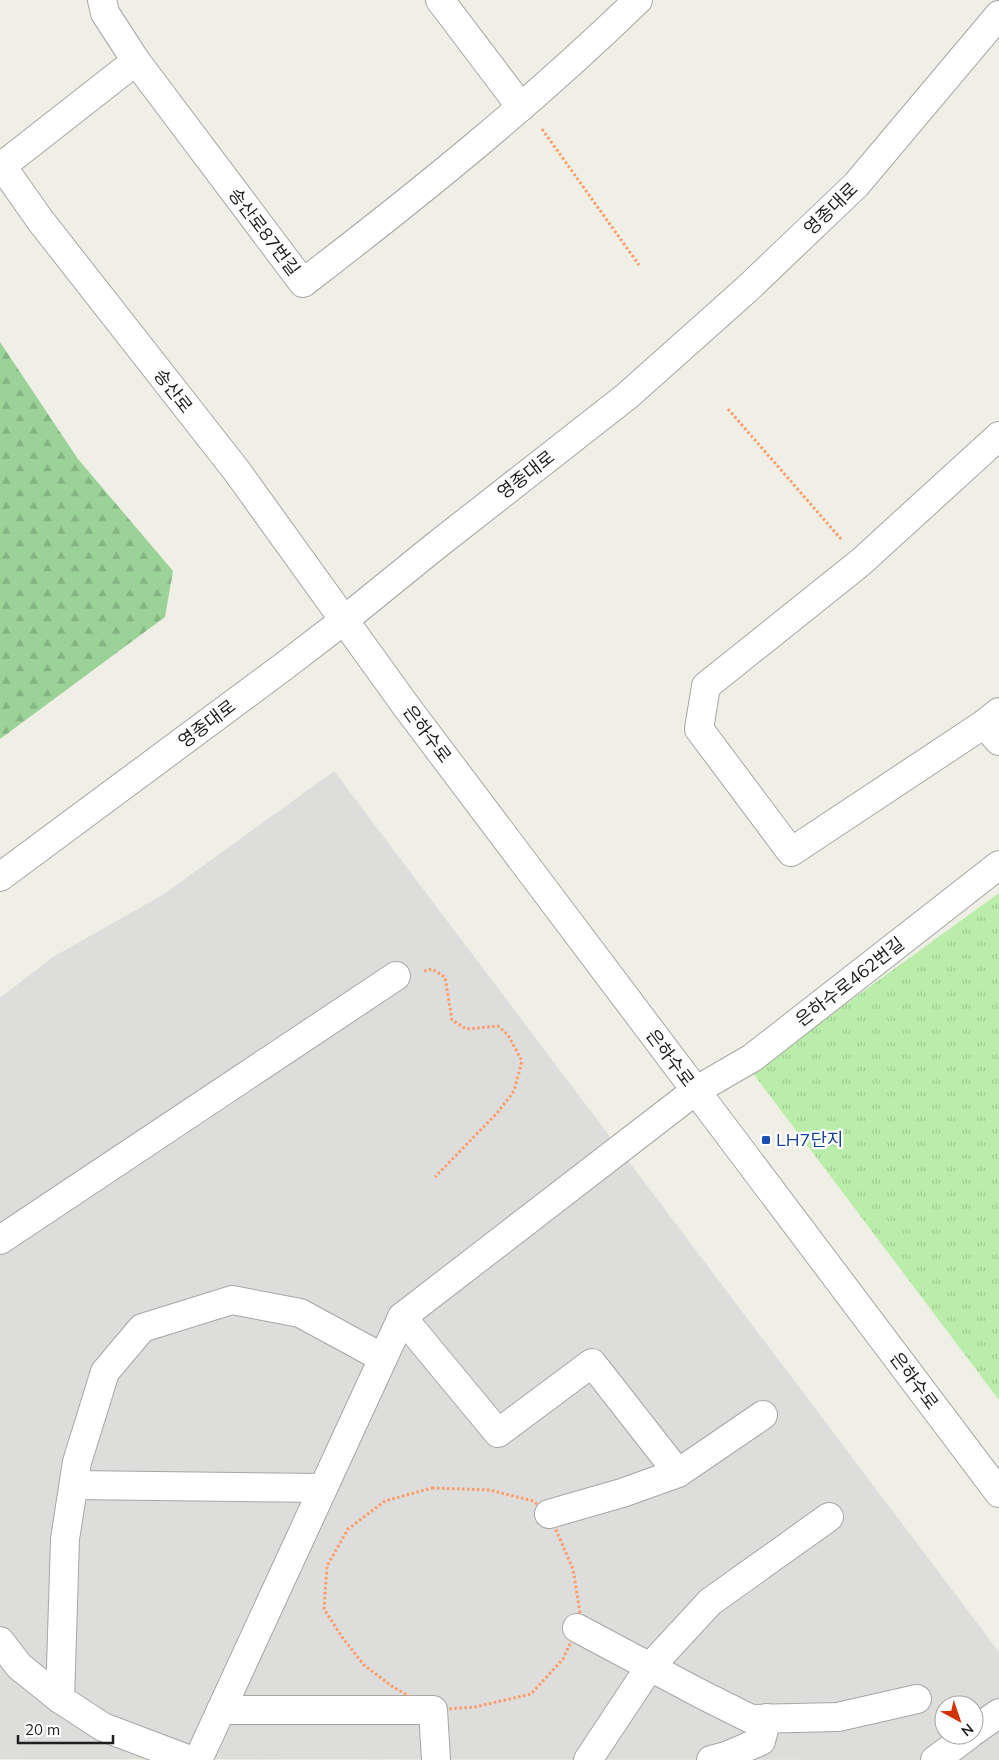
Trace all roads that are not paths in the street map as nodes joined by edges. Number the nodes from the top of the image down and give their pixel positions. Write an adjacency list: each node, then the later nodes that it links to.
1 (102, 0): 5 (street)
2 (440, 0): 6 (street)
3 (638, 0): 6 (street, 송산로87번길)
4 (999, 15): 9 (street, 영종대로)
5 (136, 61): 6 (street, 송산로87번길); 7 (street)
6 (521, 107)
7 (1, 164): 9 (street, 송산로)
8 (999, 436): 10 (street)
9 (344, 621): 12 (street, 영종대로); 14 (street, 은하수로)
10 (994, 725)
11 (999, 865): 14 (street, 은하수로462번길)
12 (0, 877)
13 (396, 976): 15 (street)
14 (695, 1091): 16 (street, 은하수로462번길); 22 (street, 은하수로)
15 (0, 1240)
16 (402, 1317): 17 (street); 19 (street)
17 (382, 1358): 20 (street); 21 (street)
18 (763, 1415): 19 (street)
19 (678, 1473): 23 (street)
20 (74, 1485): 21 (street); 28 (street)
21 (323, 1488): 30 (street)
22 (999, 1493)
23 (549, 1514)
24 (829, 1517): 27 (street)
25 (577, 1628): 27 (street)
26 (0, 1641): 28 (street)
27 (649, 1668): 32 (street); 38 (street)
28 (60, 1699): 35 (street)
29 (917, 1699): 32 (street)
30 (221, 1710): 36 (street); 37 (street)
31 (999, 1713): 33 (street)
32 (767, 1718): 39 (street)
33 (984, 1724)
34 (955, 1745): 40 (street)
35 (190, 1760)
36 (198, 1760)
37 (436, 1760)
38 (588, 1760)
39 (711, 1760)
40 (935, 1760)

